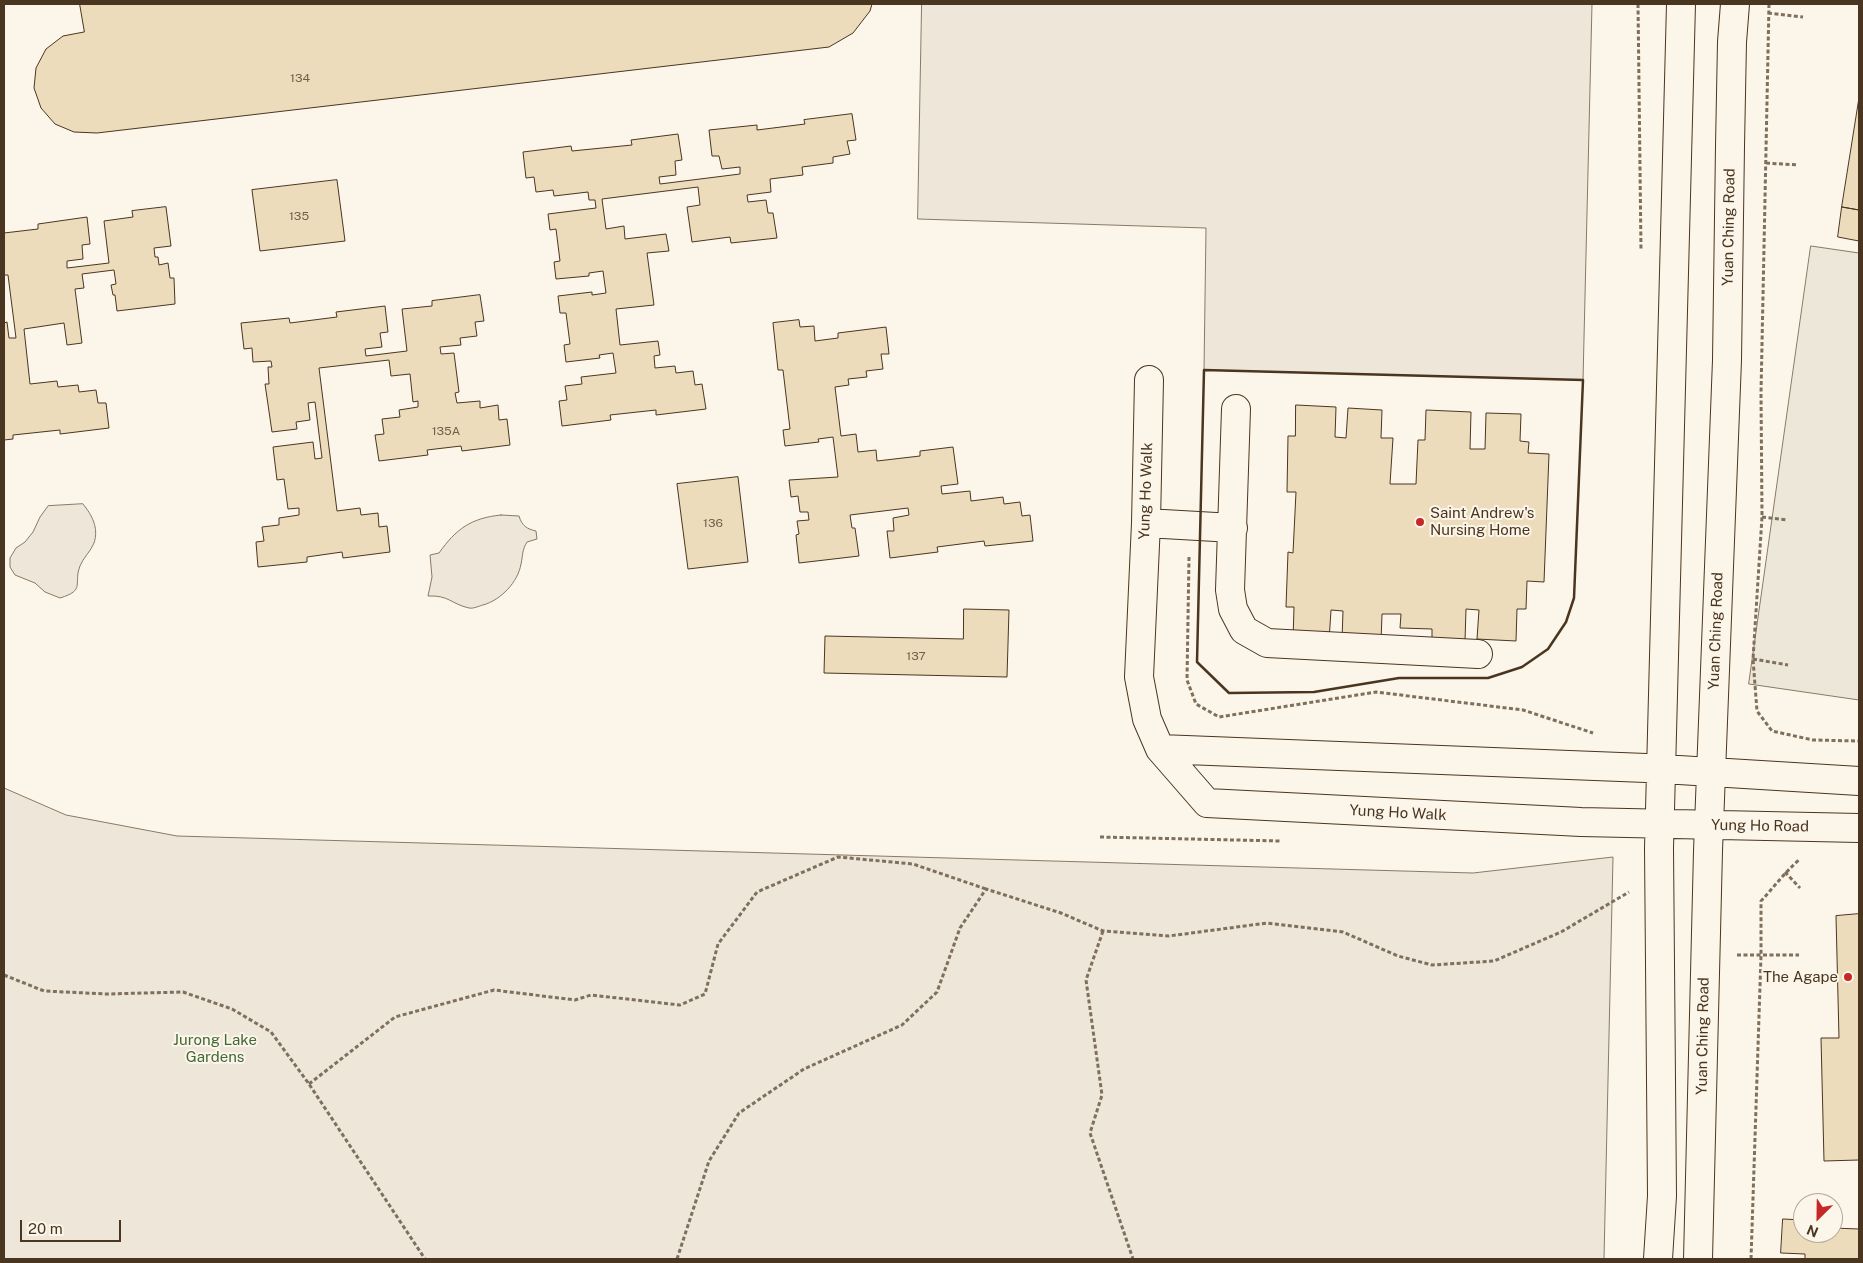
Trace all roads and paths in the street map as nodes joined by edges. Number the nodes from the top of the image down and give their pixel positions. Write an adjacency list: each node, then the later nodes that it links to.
1 (1682, 4): 21 (street)
2 (1735, 4): 22 (street, Yuan Ching Road)
3 (1769, 4): 4 (path)
4 (1768, 13): 5 (path); 6 (path)
5 (1803, 17)
6 (1766, 163): 7 (path); 10 (path)
7 (1798, 165)
8 (1149, 380): 12 (street, Yung Ho Walk)
9 (1236, 409): 14 (street)
10 (1762, 517): 11 (path); 16 (path)
11 (1787, 520)
12 (1146, 523): 13 (street); 20 (street, Yung Ho Walk)
13 (1190, 526): 14 (street); 18 (path)
14 (1233, 528): 15 (street)
15 (1478, 654)
16 (1753, 660): 17 (path); 19 (path)
17 (1788, 665)
18 (1598, 735)
19 (1859, 741)
20 (1160, 749): 21 (street); 24 (street, Yung Ho Walk)
21 (1662, 769): 22 (street); 24 (street)
22 (1711, 772): 23 (street); 25 (street, Yuan Ching Road)
23 (1859, 781)
24 (1660, 824): 25 (street, Yung Ho Road); 39 (street)
25 (1708, 825): 26 (street, Yung Ho Road); 31 (street, Yuan Ching Road)
26 (1859, 828)
27 (1800, 888): 33 (path)
28 (986, 889): 30 (path); 35 (path); 37 (path)
29 (1632, 890): 30 (path)
30 (1103, 931): 38 (path)
31 (1705, 954): 33 (path); 40 (street, Yuan Ching Road)
32 (1799, 955): 33 (path)
33 (1762, 956): 41 (path)
34 (4, 975): 35 (path)
35 (309, 1084): 36 (path)
36 (426, 1259)
37 (677, 1259)
38 (1133, 1259)
39 (1658, 1259)
40 (1698, 1259)
41 (1751, 1259)

